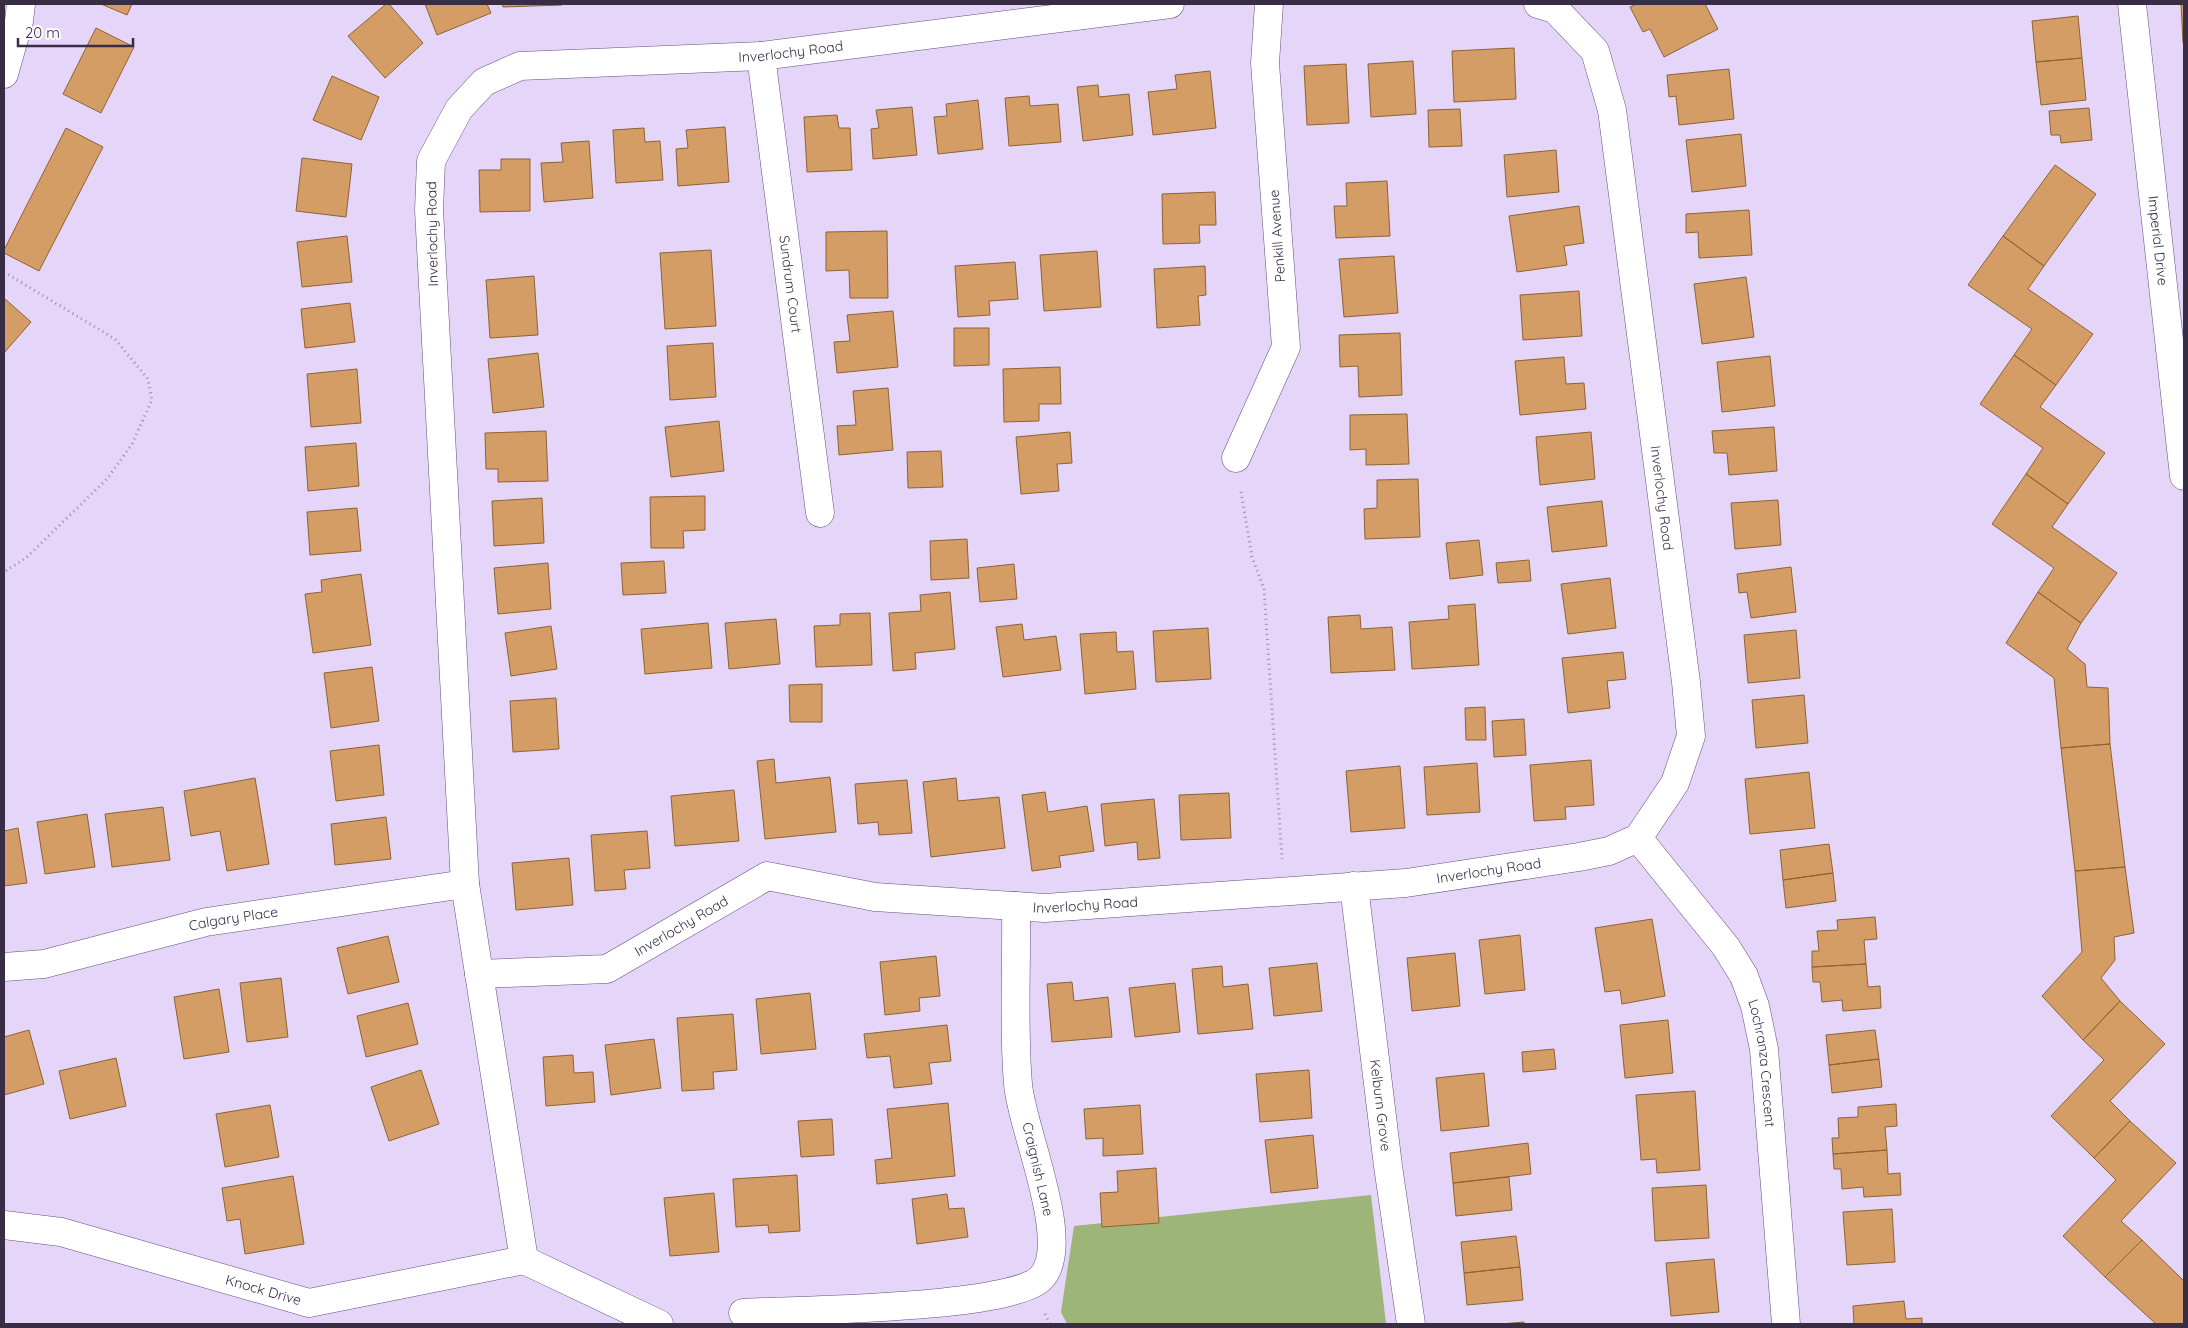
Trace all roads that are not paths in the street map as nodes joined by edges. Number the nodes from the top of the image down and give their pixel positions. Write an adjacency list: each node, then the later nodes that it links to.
1 (21, 4): 7 (street)
2 (1170, 4): 6 (street, Inverlochy Road)
3 (1269, 4): 8 (street, Penkill Avenue)
4 (1538, 4): 11 (street, Inverlochy Road)
5 (2132, 4): 9 (street, Imperial Drive)
6 (761, 56): 10 (street, Sundrum Court); 12 (street, Inverlochy Road)
7 (4, 74)
8 (1236, 458)
9 (2184, 476)
10 (820, 513)
11 (1638, 838): 13 (street, Inverlochy Road); 22 (street, Lochranza Crescent)
12 (465, 884): 15 (street, Calgary Place); 16 (street, Inverlochy Road)
13 (1354, 886): 14 (street, Inverlochy Road); 21 (street, Kelburn Grove)
14 (1016, 906): 16 (street, Inverlochy Road); 19 (street, Craignish Lane)
15 (4, 967)
16 (479, 974): 18 (street, Inverlochy Road)
17 (4, 1224): 18 (street, Knock Drive)
18 (524, 1260): 20 (street)
19 (743, 1313)
20 (659, 1324)
21 (1411, 1324)
22 (1786, 1324)

